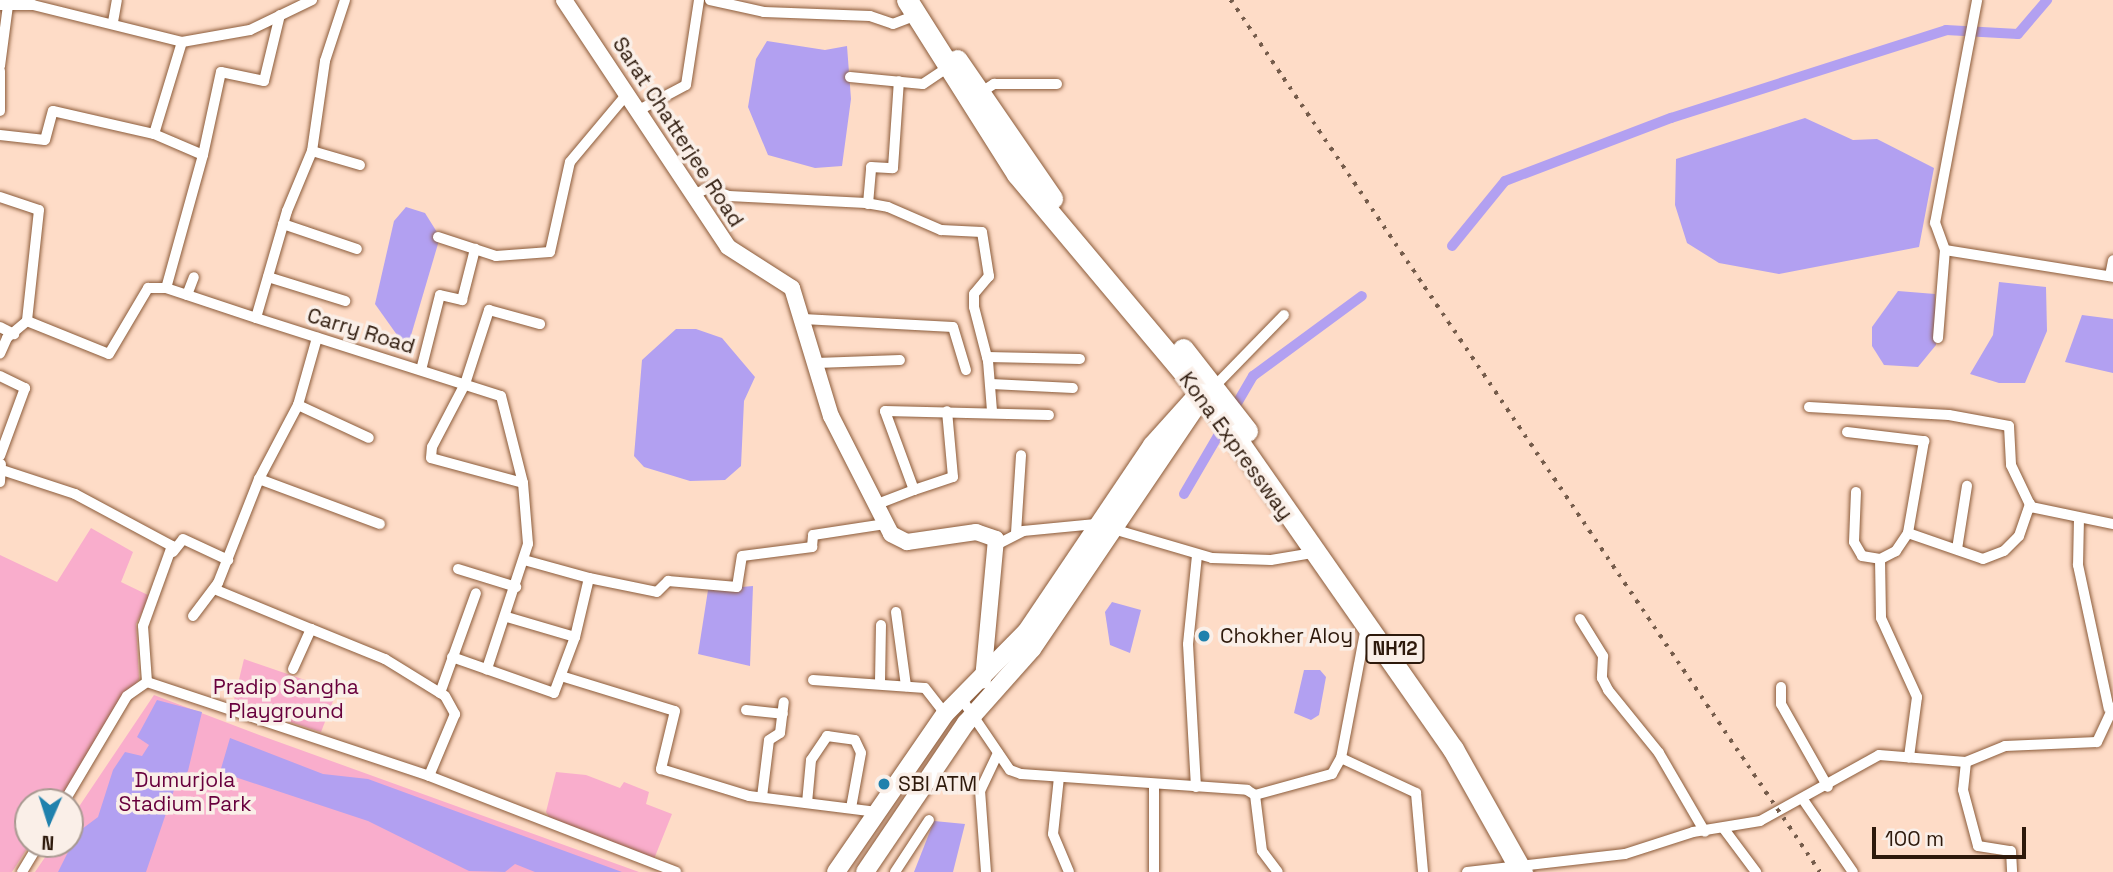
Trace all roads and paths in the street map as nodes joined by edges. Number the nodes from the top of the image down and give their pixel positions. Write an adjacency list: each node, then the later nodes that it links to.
1 (117, 0): 11 (street)
2 (312, 0): 10 (street)
3 (345, 0): 24 (street)
4 (564, 0): 18 (main road, Sarat Chatterjee Road)
5 (699, 0): 20 (street)
6 (710, 0): 8 (street)
7 (4, 5): 11 (street); 13 (street)
8 (915, 5): 14 (highway, Kona Expressway / NH12); 19 (highway, Kona Expressway / NH12)
9 (1976, 5): 34 (street)
10 (280, 15): 12 (street); 25 (street)
11 (113, 22): 12 (street)
12 (182, 42): 22 (street)
13 (0, 68): 21 (street)
14 (947, 68): 16 (street); 61 (highway, Kona Expressway / NH12)
15 (850, 77): 16 (street)
16 (899, 81): 29 (street)
17 (1057, 84): 19 (street)
18 (628, 93): 20 (main road, Sarat Chatterjee Road); 33 (street)
19 (980, 93): 61 (highway, Kona Expressway / NH12)
20 (639, 110): 27 (main road, Sarat Chatterjee Road)
21 (0, 111)
22 (154, 134): 23 (street); 25 (street)
23 (0, 135)
24 (312, 151): 26 (street); 30 (street)
25 (203, 155): 39 (street)
26 (360, 165)
27 (692, 195): 29 (street); 44 (main road, Sarat Chatterjee Road)
28 (0, 197): 45 (street)
29 (869, 204): 52 (street)
30 (284, 223): 32 (street); 37 (street)
31 (438, 237): 33 (street)
32 (357, 249)
33 (475, 249): 56 (street)
34 (1945, 250): 38 (street); 50 (street)
35 (2113, 260): 38 (street)
36 (194, 277): 40 (street)
37 (268, 277): 41 (street); 43 (street)
38 (2111, 277)
39 (166, 288): 40 (street, Carry Road); 45 (street)
40 (187, 295): 43 (street, Carry Road)
41 (345, 301)
42 (1284, 316): 61 (street)
43 (256, 318): 49 (street, Carry Road)
44 (803, 319): 55 (main road, Sarat Chatterjee Road); 57 (street)
45 (27, 321): 48 (street)
46 (540, 324): 59 (street)
47 (0, 327): 48 (street)
48 (14, 334): 51 (street)
49 (317, 338): 56 (street, Carry Road); 63 (street)
50 (1938, 338)
51 (0, 354)
52 (987, 357): 53 (street); 60 (street)
53 (1080, 359)
54 (900, 360): 55 (street)
55 (816, 363): 81 (main road, Sarat Chatterjee Road)
56 (421, 370): 59 (street, Carry Road)
57 (967, 370)
58 (0, 376): 72 (street)
59 (465, 384): 76 (street, Carry Road); 76 (street)
60 (991, 384): 62 (street); 66 (street)
61 (1209, 387): 69 (highway, Kona Expressway / NH12); 86 (main road)
62 (1073, 388)
63 (298, 405): 70 (street); 74 (street)
64 (1810, 407): 80 (street)
65 (947, 411): 66 (street); 78 (street); 78 (street)
66 (992, 411): 67 (street)
67 (1049, 415)
68 (1847, 432): 88 (street)
69 (1243, 437): 92 (highway, Kona Expressway / NH12); 147 (highway, Kona Expressway / NH12)
70 (369, 438)
71 (1021, 455): 87 (street)
72 (0, 457): 73 (street)
73 (2, 470): 75 (street); 91 (street)
74 (259, 479): 83 (street); 95 (street)
75 (0, 482)
76 (523, 483): 96 (street, Carry Road)
77 (1967, 486): 90 (street)
78 (914, 490): 81 (street)
79 (1856, 492): 94 (street)
80 (2030, 504): 82 (street); 90 (street)
81 (875, 505): 84 (main road, Sarat Chatterjee Road)
82 (2079, 518): 85 (street); 123 (street)
83 (380, 524)
84 (885, 524): 89 (main road); 98 (street)
85 (2113, 524)
86 (1105, 525): 87 (street); 93 (street); 115 (main road); 127 (main road)
87 (1016, 533): 89 (street)
88 (1908, 533): 90 (street); 94 (street)
89 (998, 544): 115 (main road)
90 (1957, 549)
91 (173, 552): 95 (street); 116 (street)
92 (1313, 553): 93 (street); 107 (highway, Kona Expressway / NH12)
93 (1197, 555): 135 (street)
94 (1880, 559): 129 (street)
95 (228, 560): 100 (street)
96 (524, 560): 98 (street); 99 (street, Carry Road)
97 (458, 569): 99 (street)
98 (589, 578): 109 (street)
99 (516, 587): 104 (street, Carry Road)
100 (214, 589): 103 (street); 108 (street)
101 (476, 593): 110 (street)
102 (896, 612): 118 (street)
103 (193, 617)
104 (507, 617): 109 (street); 112 (street, Carry Road)
105 (1580, 619): 146 (street)
106 (881, 625): 117 (street)
107 (1366, 627): 130 (street); 147 (highway, Kona Expressway / NH12)
108 (311, 629): 111 (street); 120 (street)
109 (575, 637): 113 (street)
110 (452, 657): 112 (street); 120 (street)
111 (293, 669)
112 (487, 669): 113 (street)
113 (561, 676): 139 (street)
114 (813, 680): 117 (street)
115 (983, 680): 121 (main road)
116 (147, 682): 132 (street); 137 (street)
117 (880, 682): 118 (street)
118 (906, 686): 125 (street)
119 (1781, 687): 136 (street)
120 (440, 693): 132 (street)
121 (961, 698): 125 (main road); 127 (street)
122 (784, 702): 126 (street)
123 (2111, 708): 131 (street)
124 (746, 710): 126 (street)
125 (945, 714): 143 (main road)
126 (783, 715): 139 (street)
127 (973, 715): 128 (street); 150 (main road)
128 (998, 753): 133 (street); 152 (street)
129 (1909, 757): 131 (street); 136 (street)
130 (1341, 758): 138 (street); 156 (street)
131 (1966, 762): 161 (street)
132 (429, 776): 148 (street)
133 (1059, 778): 134 (street); 153 (street)
134 (1154, 784): 135 (street); 154 (street)
135 (1196, 787): 138 (street)
136 (1828, 787): 140 (street)
137 (72, 788)
138 (1255, 795): 155 (street)
139 (762, 797): 141 (street)
140 (1804, 801): 145 (street); 160 (street)
141 (807, 803): 142 (street); 142 (street)
142 (851, 808): 143 (street)
143 (877, 812): 149 (main road)
144 (929, 820): 151 (street)
145 (1724, 829): 146 (street); 159 (street)
146 (1705, 832): 147 (street)
147 (1526, 869): 158 (street)
148 (676, 872)
149 (836, 872)
150 (865, 872)
151 (895, 872)
152 (986, 872)
153 (1069, 872)
154 (1154, 872)
155 (1278, 872)
156 (1423, 872)
157 (1467, 872): 158 (street)
158 (1474, 872)
159 (1756, 872)
160 (1853, 872)
161 (2012, 872)

